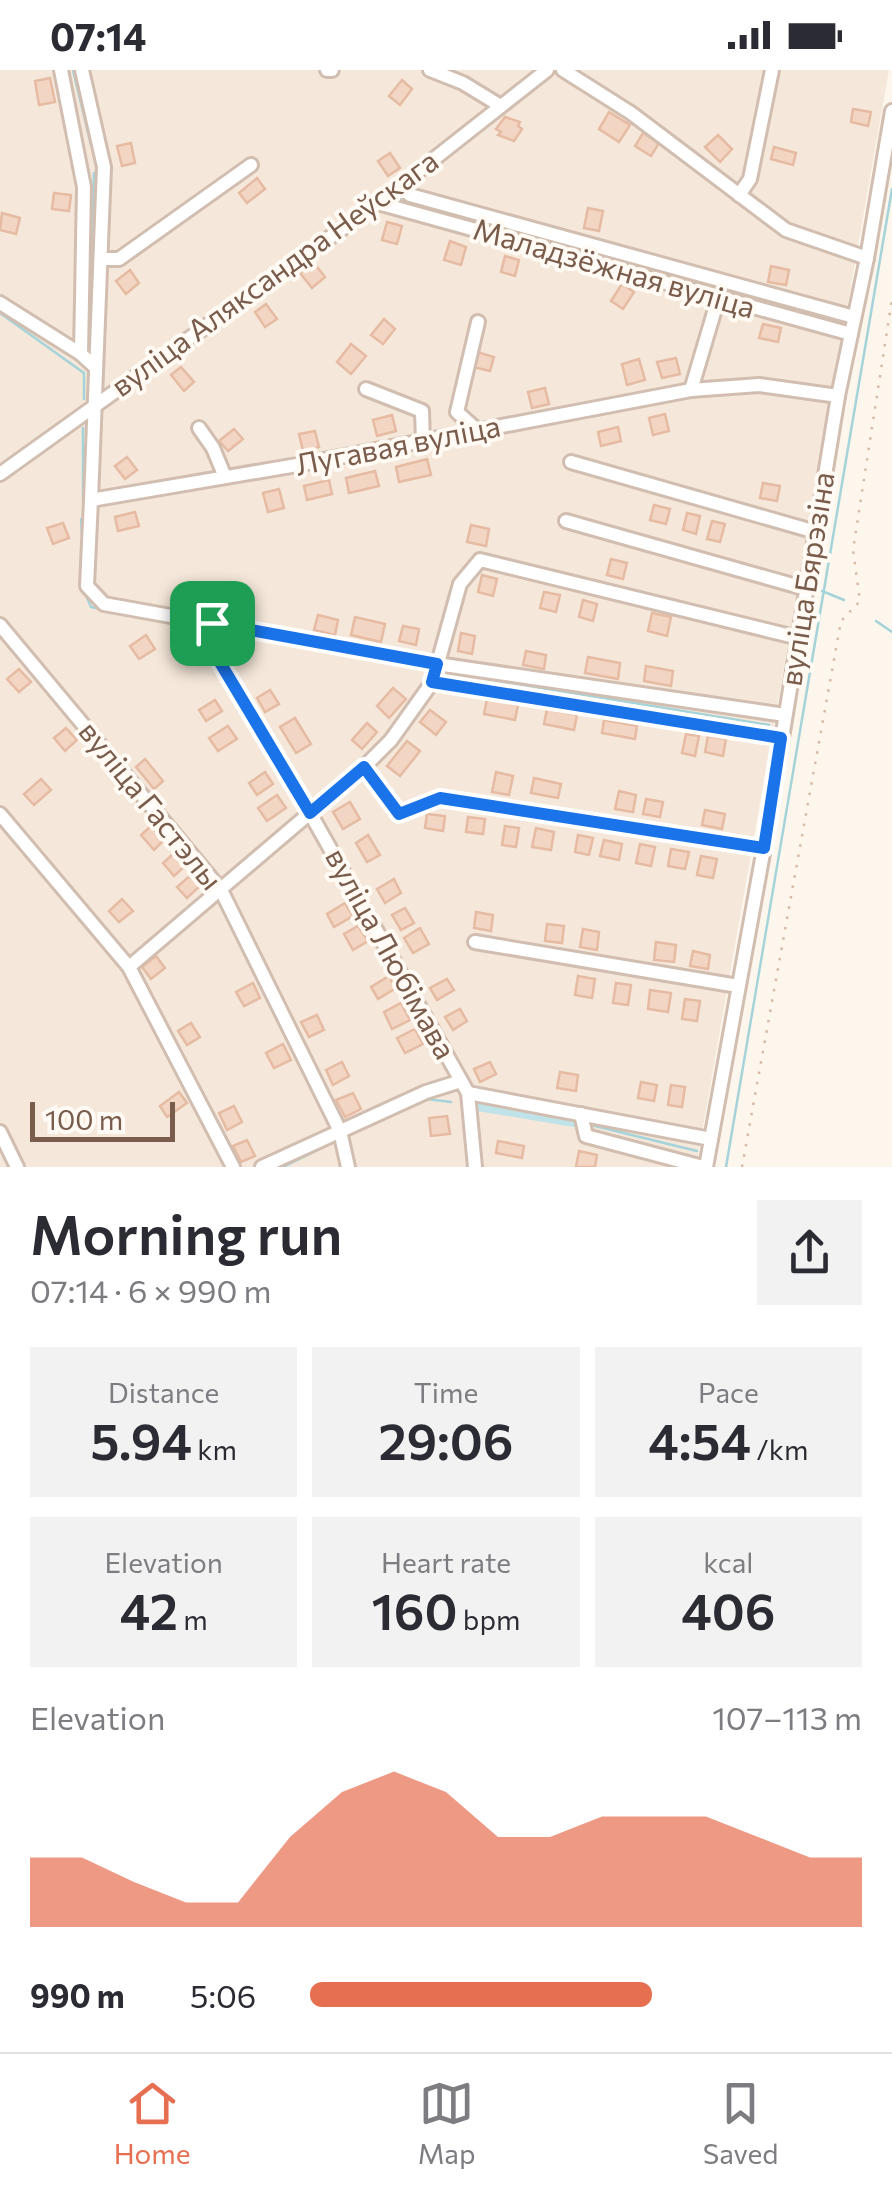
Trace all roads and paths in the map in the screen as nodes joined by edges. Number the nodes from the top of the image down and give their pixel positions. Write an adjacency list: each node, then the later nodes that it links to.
1 (62, 70): 21 (street)
2 (82, 70): 14 (street)
3 (430, 70): 7 (street)
4 (548, 70): 7 (street, вуліца Аляксандра Неўскага)
5 (564, 70): 11 (street)
6 (772, 70): 11 (street)
7 (498, 105): 10 (street, вуліца Аляксандра Неўскага)
8 (892, 110): 13 (street, вуліца Бярэзіна)
9 (251, 165): 14 (street)
10 (400, 185): 12 (street, вуліца Аляксандра Неўскага); 18 (street, Маладзёжная вуліца)
11 (738, 195): 13 (street)
12 (378, 203): 15 (street, Маладзёжная вуліца); 26 (street, вуліца Аляксандра Неўскага)
13 (867, 258): 18 (street, вуліца Бярэзіна)
14 (102, 259): 22 (street)
15 (718, 299): 20 (street, Маладзёжная вуліца); 24 (street)
16 (892, 300): 63 (path)
17 (0, 302): 21 (street)
18 (854, 318): 20 (street, вуліца Бярэзіна)
19 (478, 322): 28 (street)
20 (850, 334): 25 (street, вуліца Бярэзіна)
21 (81, 354): 22 (street)
22 (94, 366): 26 (street)
23 (366, 389): 29 (street)
24 (690, 390): 25 (street, Лугавая вуліца); 28 (street, Лугавая вуліца)
25 (838, 396): 35 (street, вуліца Бярэзіна)
26 (94, 407): 31 (street, вуліца Аляксандра Неўскага); 33 (street)
27 (199, 428): 32 (street)
28 (478, 430): 29 (street, Лугавая вуліца)
29 (424, 441): 32 (street, Лугавая вуліца)
30 (571, 462): 35 (street)
31 (0, 474)
32 (225, 478): 33 (street, Лугавая вуліца)
33 (91, 500): 40 (street)
34 (566, 521): 36 (street)
35 (816, 532): 36 (street, вуліца Бярэзіна)
36 (807, 589): 38 (street, вуліца Бярэзіна)
37 (0, 625): 48 (street, вуліца Гастэлы)
38 (800, 638): 40 (street); 42 (street, вуліца Бярэзіна)
39 (212, 649): 45 (street, вуліца Любімава)
40 (437, 664): 41 (street); 42 (street)
41 (432, 682): 43 (street); 44 (street)
42 (785, 714): 43 (street, вуліца Бярэзіна)
43 (781, 738): 47 (street, вуліца Бярэзіна)
44 (364, 767): 45 (street); 47 (street)
45 (310, 813): 48 (street); 52 (street, вуліца Любімава)
46 (0, 814): 50 (street)
47 (764, 848): 51 (street, вуліца Бярэзіна)
48 (221, 890): 50 (street); 54 (street, вуліца Гастэлы)
49 (474, 942): 51 (street)
50 (128, 967): 58 (street)
51 (738, 986): 56 (street, вуліца Бярэзіна)
52 (464, 1087): 53 (street); 54 (street); 61 (street, вуліца Любімава)
53 (581, 1114): 56 (street); 62 (street)
54 (340, 1131): 59 (street); 60 (street, вуліца Гастэлы)
55 (0, 1132): 57 (street)
56 (711, 1139): 62 (street, вуліца Бярэзіна)
57 (17, 1167)
58 (234, 1167)
59 (262, 1167)
60 (348, 1167)
61 (475, 1167)
62 (705, 1167)
63 (742, 1167)

